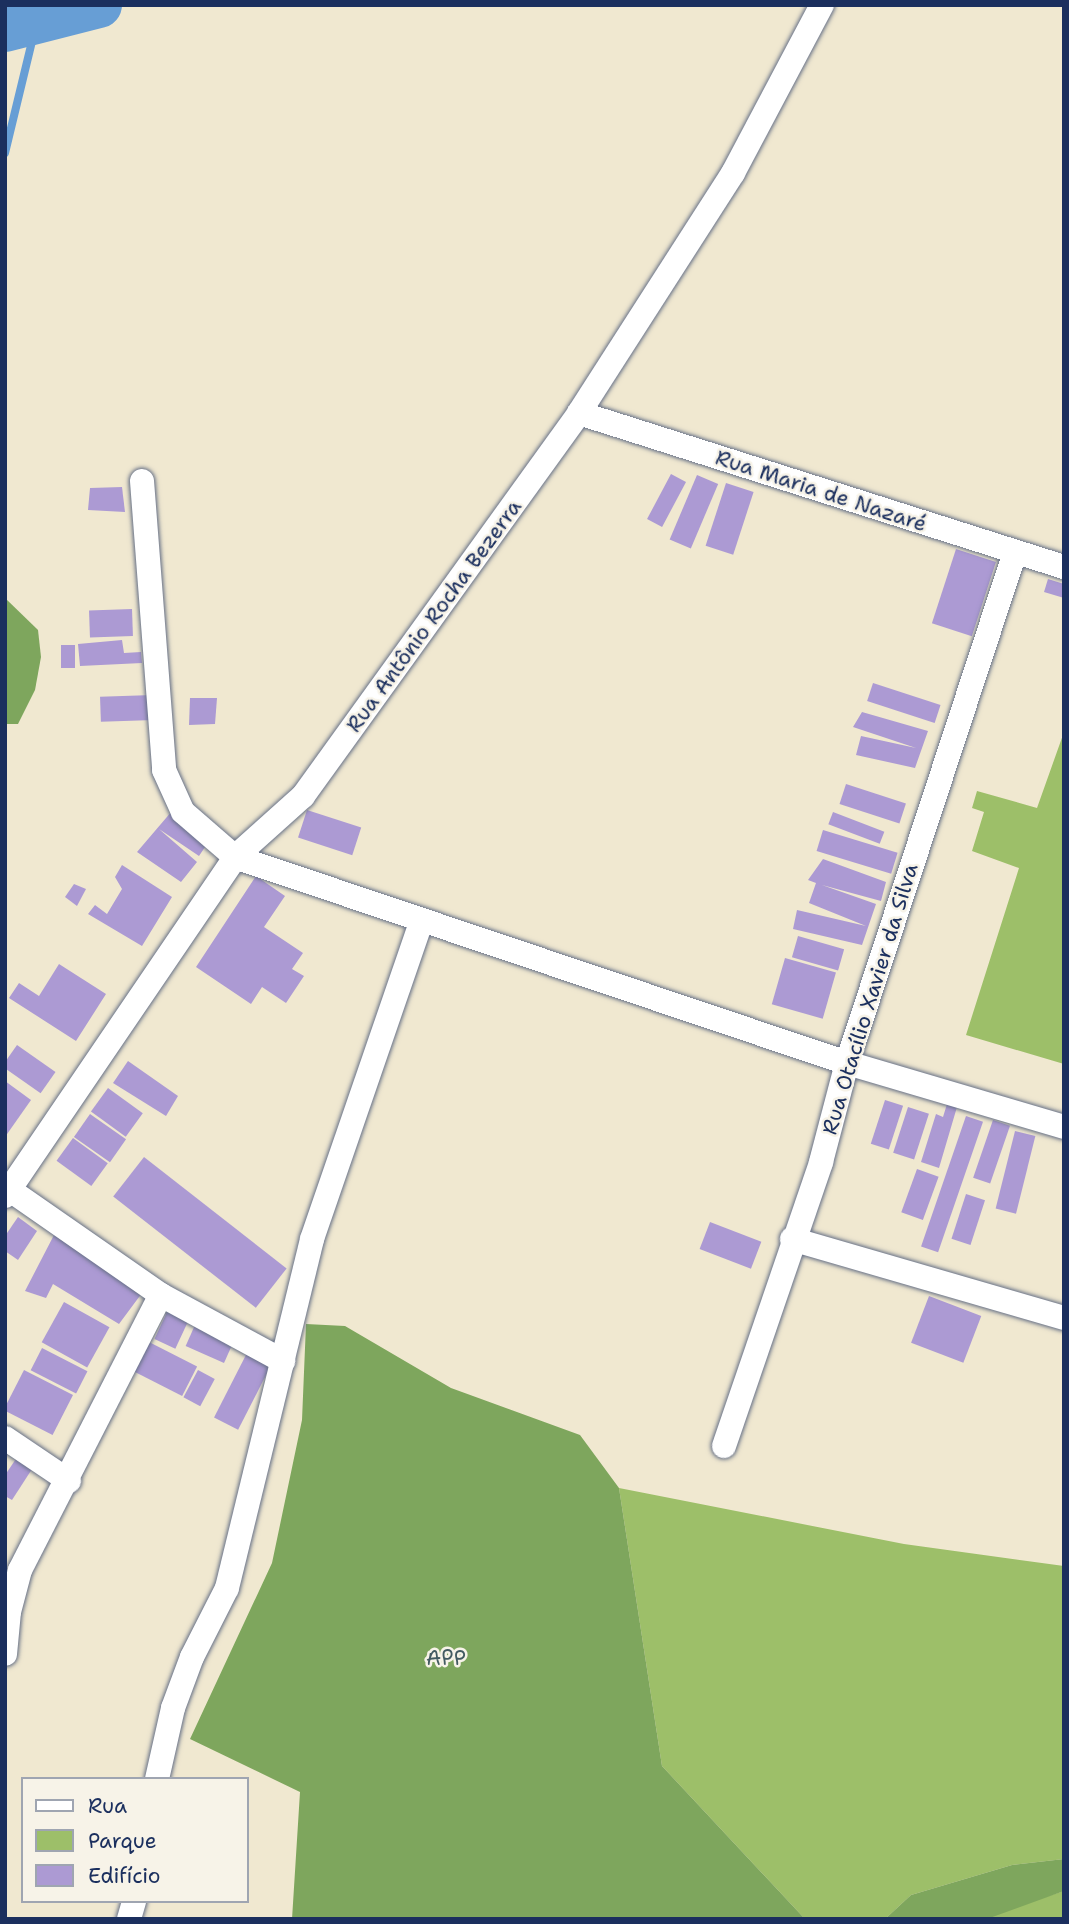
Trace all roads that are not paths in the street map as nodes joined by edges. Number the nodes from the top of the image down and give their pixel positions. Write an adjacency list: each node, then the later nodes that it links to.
1 (822, 5): 2 (street, Rua Antônio Rocha Bezerra)
2 (579, 413): 4 (street, Rua Maria de Nazaré); 6 (street, Rua Antônio Rocha Bezerra)
3 (142, 481): 6 (street)
4 (1015, 552): 5 (street, Rua Maria de Nazaré); 8 (street, Rua Otacílio Xavier da Silva)
5 (1064, 567)
6 (235, 857): 7 (street); 10 (street, Rua Antônio Rocha Bezerra)
7 (422, 922): 8 (street); 14 (street)
8 (847, 1063): 9 (street); 11 (street, Rua Otacílio Xavier da Silva)
9 (1064, 1127)
10 (7, 1193): 12 (street)
11 (792, 1239): 13 (street); 16 (street, Rua Otacílio Xavier da Silva)
12 (161, 1295): 14 (street); 17 (street)
13 (1064, 1318)
14 (283, 1361): 19 (street)
15 (5, 1438): 17 (street)
16 (724, 1446)
17 (69, 1481): 18 (street)
18 (5, 1654)
19 (157, 1777)

